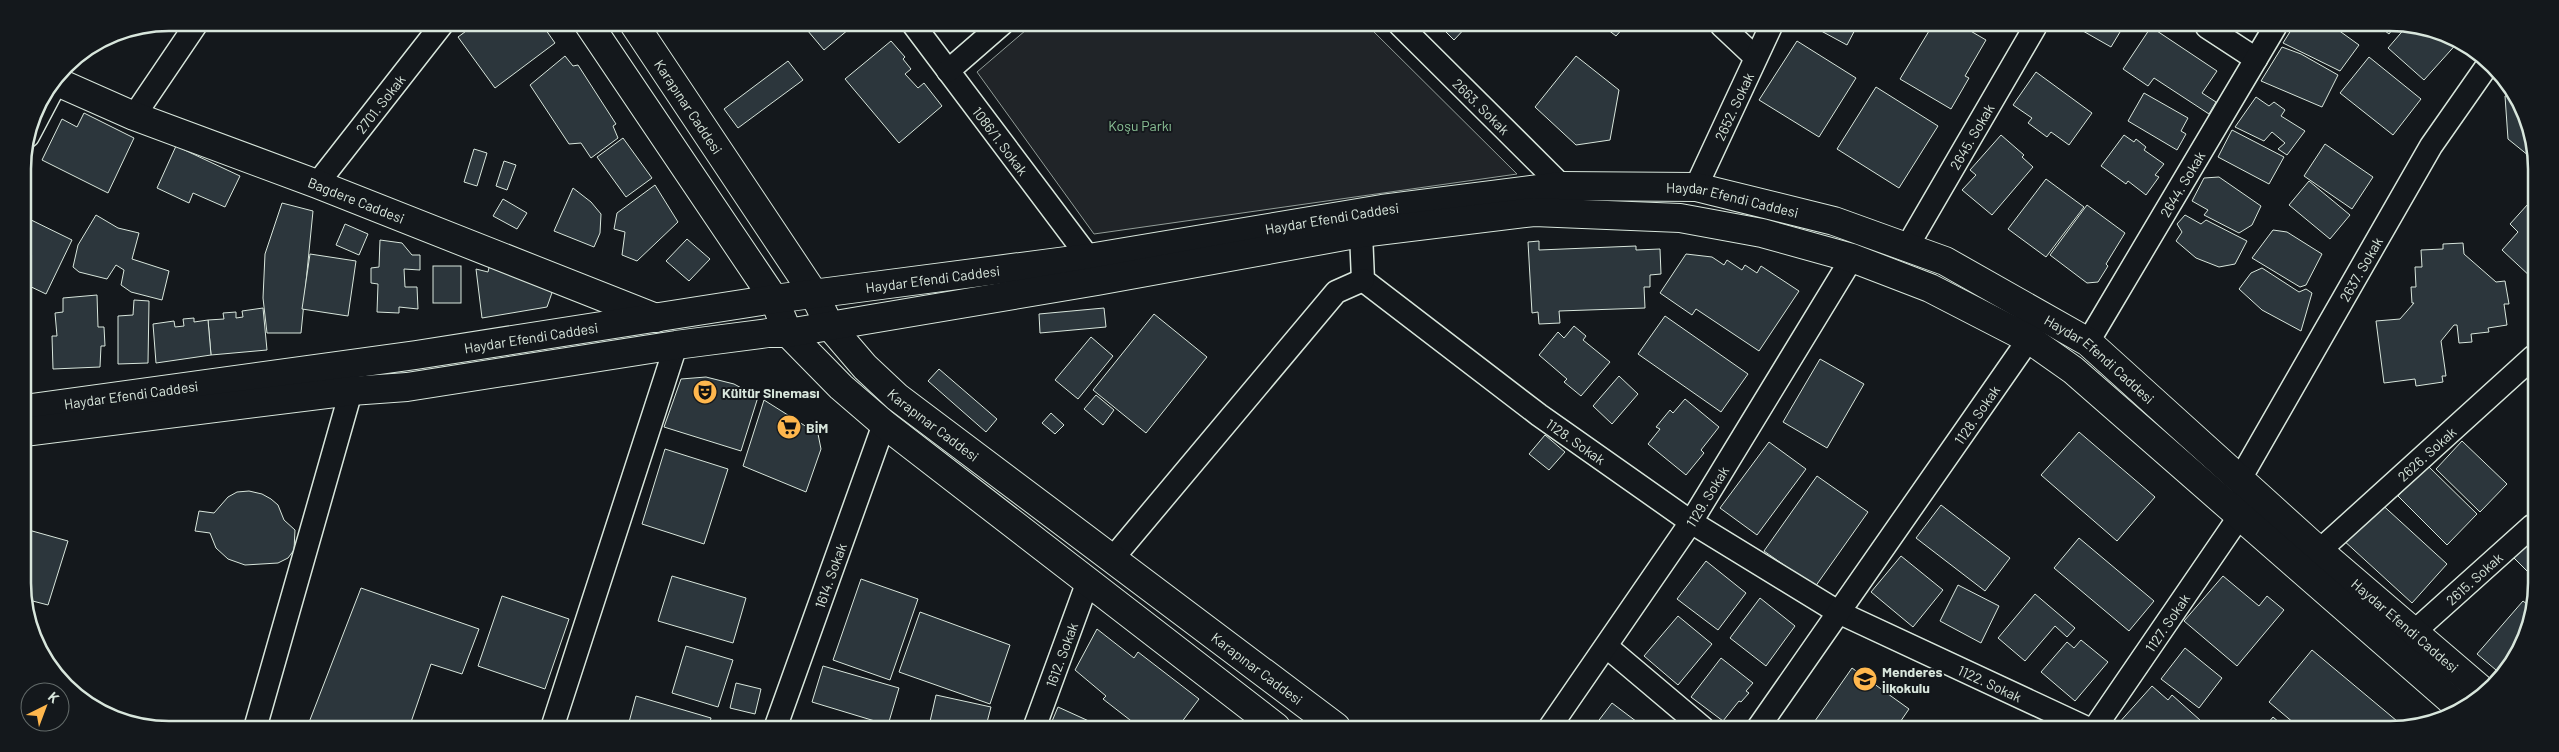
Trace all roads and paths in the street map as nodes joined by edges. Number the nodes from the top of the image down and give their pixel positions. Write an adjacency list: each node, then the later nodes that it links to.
1 (191, 31): 18 (street)
2 (437, 31): 19 (street, 2701. Sokak)
3 (593, 31): 28 (main road)
4 (639, 31): 27 (main road, Karapınar Caddesi)
5 (918, 31): 16 (street, 1086/1. Sokak)
6 (994, 31): 16 (street)
7 (1406, 31): 20 (street, 2663. Sokak)
8 (1727, 31): 13 (street)
9 (1768, 31): 13 (street, 2652. Sokak)
10 (2033, 31): 23 (street, 2645. Sokak)
11 (2213, 31): 14 (street)
12 (2273, 31): 14 (street, 2644. Sokak)
13 (1755, 57): 21 (street, 2652. Sokak)
14 (2256, 59): 33 (street, 2644. Sokak)
15 (2485, 69): 40 (street, 2637. Sokak)
16 (948, 71): 24 (street, 1086/1. Sokak)
17 (61, 83): 18 (main road, Bagdere Caddesi)
18 (134, 116): 19 (main road, Bagdere Caddesi)
19 (317, 184): 29 (main road, Bagdere Caddesi)
20 (1562, 186): 21 (main road, Haydar Efendi Caddesi); 24 (main road, Haydar Efendi Caddesi)
21 (1696, 187): 23 (main road, Haydar Efendi Caddesi)
22 (1361, 234): 25 (main road, Haydar Efendi Caddesi); 26 (street); 30 (main road, Haydar Efendi Caddesi)
23 (1907, 248): 33 (main road, Haydar Efendi Caddesi)
24 (1089, 258): 27 (main road, Haydar Efendi Caddesi)
25 (1852, 258): 32 (main road, Haydar Efendi Caddesi); 42 (street, 1129. Sokak)
26 (1363, 280): 42 (street, 1128. Sokak); 45 (street)
27 (814, 294): 28 (main road, Haydar Efendi Caddesi); 30 (main road, Karapınar Caddesi)
28 (774, 300): 29 (main road, Haydar Efendi Caddesi); 31 (main road)
29 (656, 318): 37 (main road, Haydar Efendi Caddesi)
30 (829, 325): 31 (main road, Haydar Efendi Caddesi); 45 (main road, Karapınar Caddesi)
31 (788, 333): 34 (main road, Haydar Efendi Caddesi); 38 (main road)
32 (2029, 339): 41 (main road, Haydar Efendi Caddesi); 47 (street, 1128. Sokak)
33 (2088, 342): 40 (main road, Haydar Efendi Caddesi)
34 (676, 345): 36 (main road, Haydar Efendi Caddesi); 59 (street)
35 (2528, 362): 44 (street, 2626. Sokak)
36 (350, 391): 39 (main road, Haydar Efendi Caddesi); 58 (street)
37 (31, 408)
38 (884, 424): 46 (main road); 60 (street, 1614. Sokak)
39 (31, 431)
40 (2240, 479): 44 (main road, Haydar Efendi Caddesi)
41 (2239, 517): 51 (main road, Haydar Efendi Caddesi); 57 (street, 1127. Sokak)
42 (1691, 522): 47 (street, 1128. Sokak); 49 (street, 1129. Sokak)
43 (2528, 530): 48 (street, 2615. Sokak)
44 (2319, 551): 48 (main road, Haydar Efendi Caddesi)
45 (1113, 558): 52 (main road, Karapınar Caddesi)
46 (1088, 581): 61 (street, 1612. Sokak); 62 (main road)
47 (1838, 612): 55 (street, 1128. Sokak); 56 (street, 1122. Sokak)
48 (2415, 631): 50 (main road, Haydar Efendi Caddesi)
49 (1606, 647): 53 (street, 1129. Sokak); 54 (street)
50 (2479, 688)
51 (2456, 704)
52 (1327, 720)
53 (1555, 720)
54 (1694, 720)
55 (1763, 720)
56 (2070, 720)
57 (2100, 720)
58 (257, 721)
59 (553, 721)
60 (778, 721)
61 (1037, 721)
62 (1268, 721)

